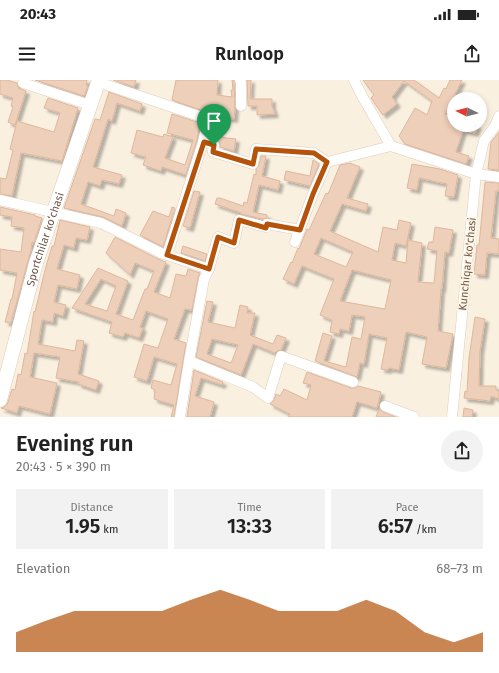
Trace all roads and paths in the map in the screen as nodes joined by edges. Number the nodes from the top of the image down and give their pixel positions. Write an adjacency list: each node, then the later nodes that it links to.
1 (240, 80): 6 (street)
2 (354, 80): 9 (street)
3 (20, 81): 5 (street)
4 (98, 81): 5 (street, Sportchilar ko‘chasi); 8 (street)
5 (90, 105): 14 (street, Sportchilar ko‘chasi)
6 (240, 106)
7 (499, 116): 11 (street, Kunchiqar ko'chasi)
8 (203, 145): 10 (street); 17 (street)
9 (391, 146): 10 (street); 11 (street)
10 (327, 162): 15 (street)
11 (476, 174): 12 (street); 25 (street, Kunchiqar ko'chasi)
12 (499, 177)
13 (0, 200): 14 (street)
14 (54, 212): 17 (street); 21 (street, Sportchilar ko‘chasi)
15 (300, 230): 16 (street); 18 (street)
16 (295, 242)
17 (167, 255): 18 (street)
18 (209, 269): 19 (street)
19 (189, 361): 20 (street); 23 (street)
20 (353, 382)
21 (0, 400)
22 (385, 406): 24 (street)
23 (180, 417)
24 (414, 417)
25 (452, 417)

